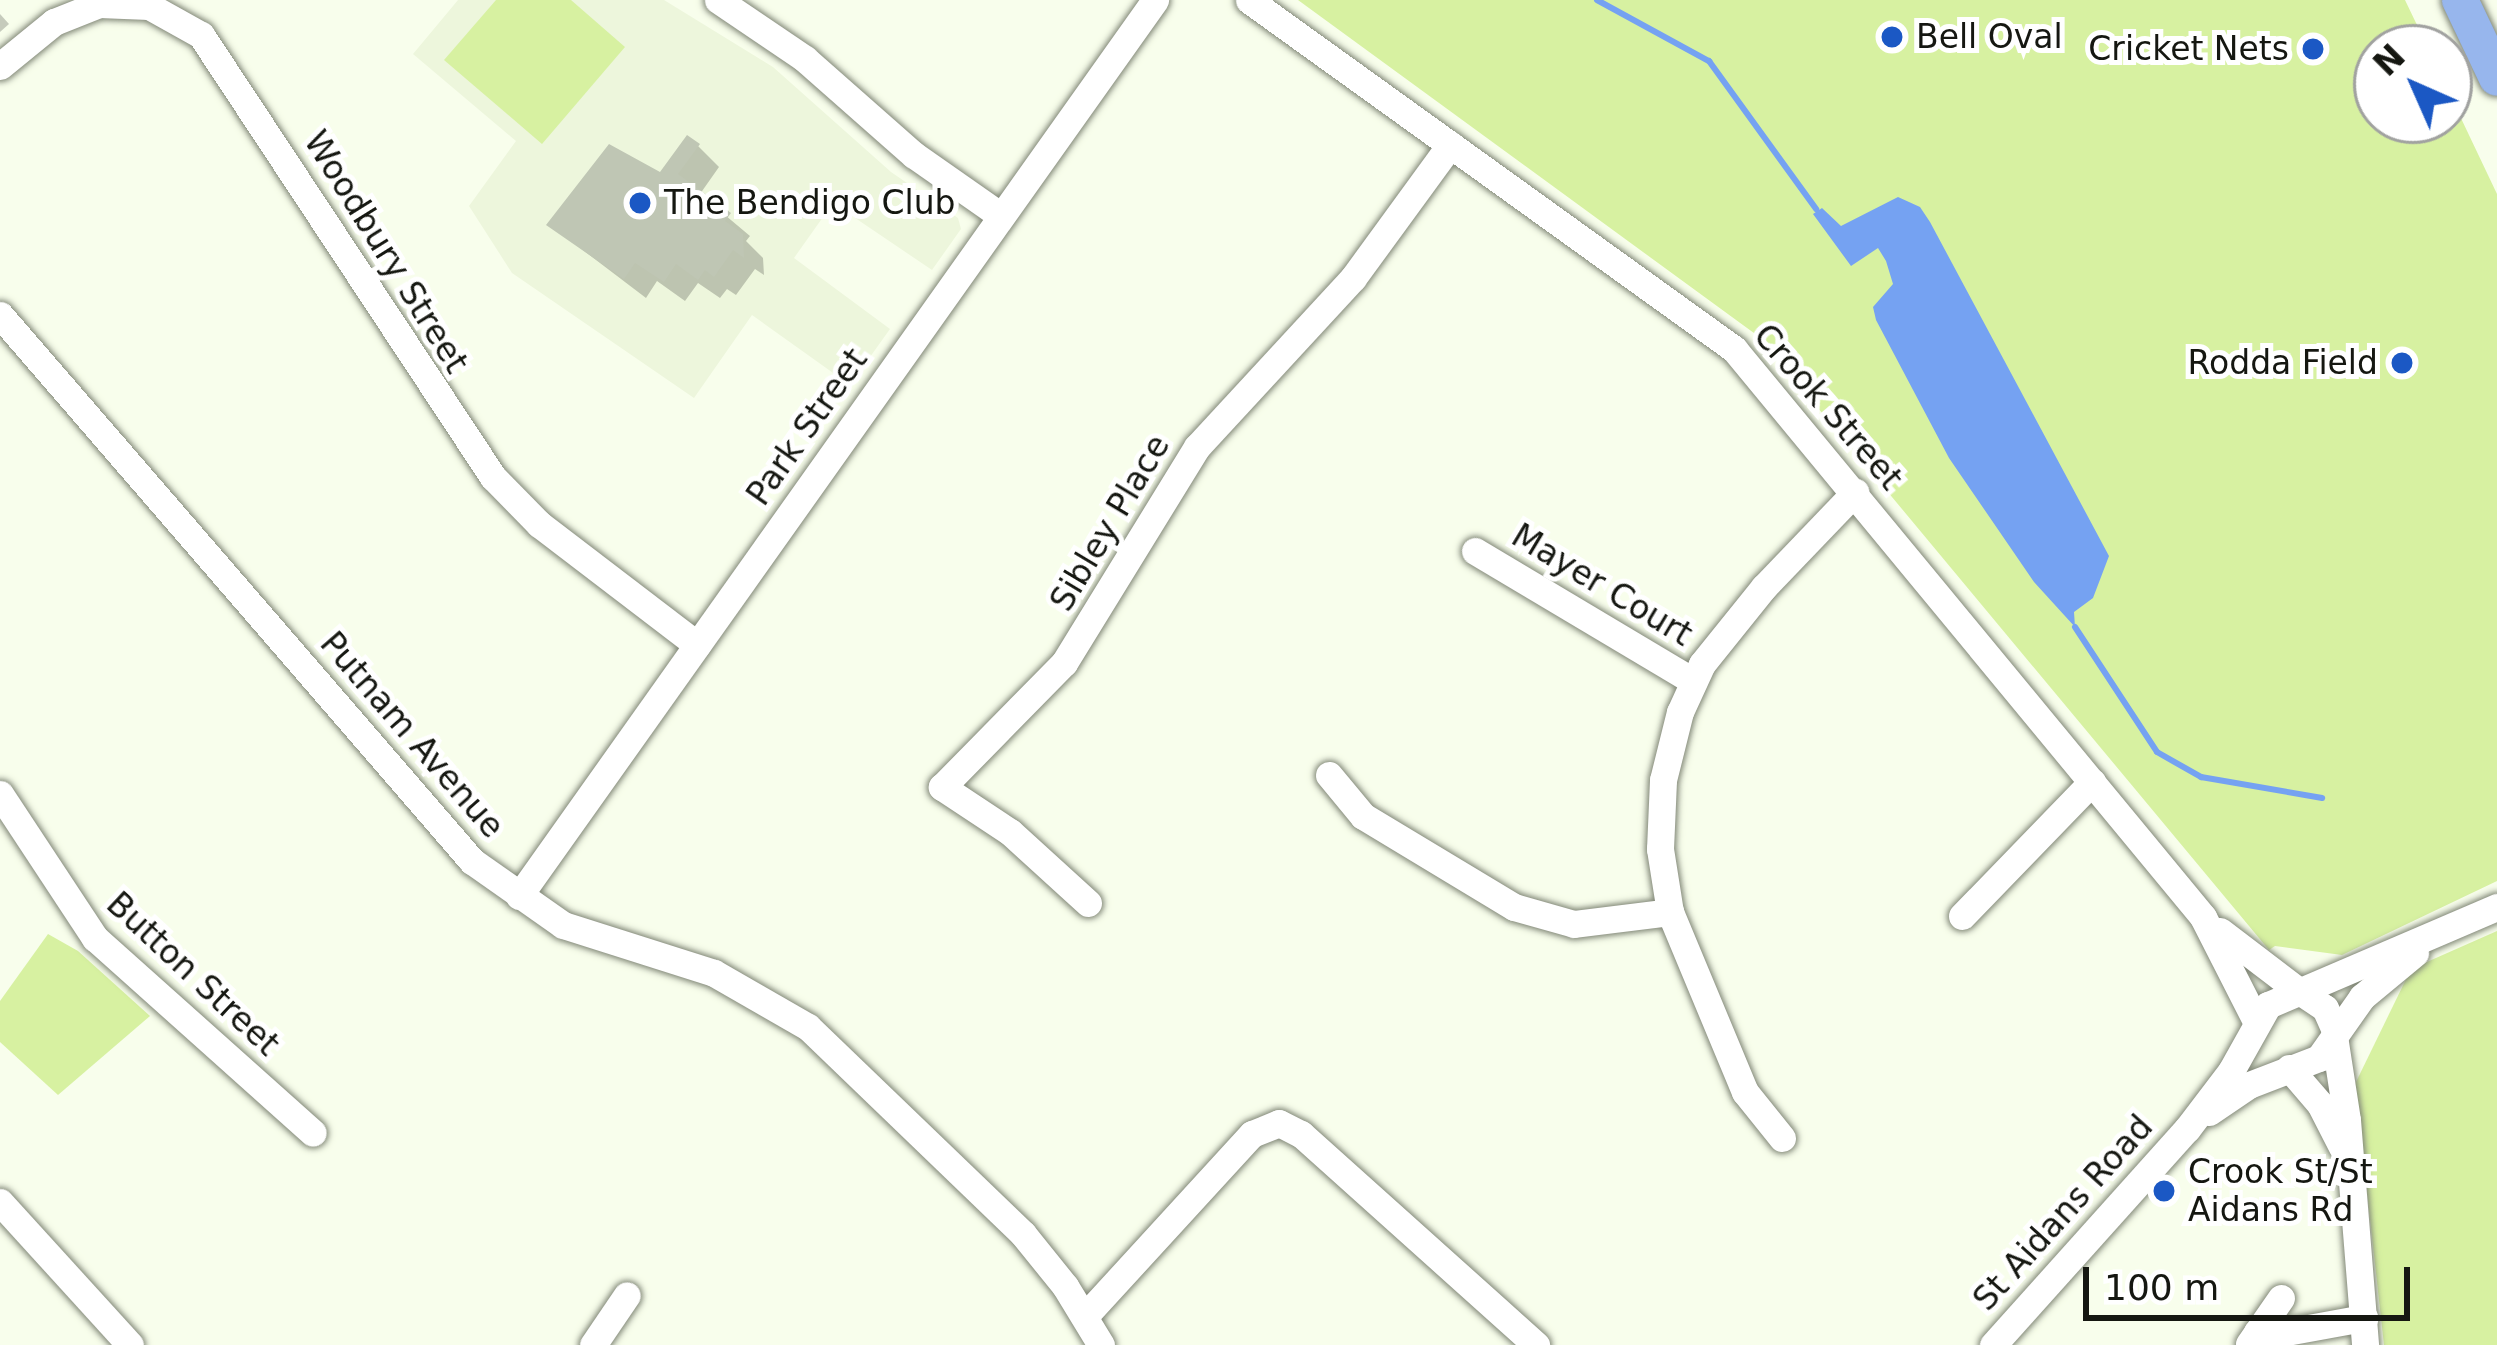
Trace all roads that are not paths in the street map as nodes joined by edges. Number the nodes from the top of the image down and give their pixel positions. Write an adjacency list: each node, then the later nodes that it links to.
1 (718, 0): 8 (street)
2 (1155, 0): 8 (street, Park Street)
3 (1249, 0): 7 (street, Crook Street)
4 (2460, 0): 6 (main road)
5 (0, 66): 12 (street, Woodbury Street)
6 (2497, 78)
7 (1450, 145): 10 (street, Crook Street); 18 (street, Sibley Place)
8 (1001, 216): 12 (street, Park Street)
9 (0, 315): 17 (street, Putnam Avenue)
10 (1855, 492): 13 (street); 15 (street, Crook Street)
11 (1475, 551): 13 (street, Mayer Court)
12 (697, 645): 17 (street, Park Street)
13 (1693, 681): 20 (street)
14 (1329, 775): 20 (street)
15 (2092, 782): 21 (street); 22 (street, Crook Street)
16 (0, 794): 29 (street, Button Street)
17 (519, 896): 35 (street, Putnam Avenue)
18 (1088, 903)
19 (2497, 907): 23 (street)
20 (1670, 912): 30 (street)
21 (1962, 916)
22 (2204, 917): 24 (street, Crook Street); 25 (street, Crook Street)
23 (2451, 929): 24 (street); 26 (street)
24 (2297, 989): 25 (street); 26 (street)
25 (2256, 1023): 27 (street); 28 (street, St Aidans Road)
26 (2335, 1034): 27 (street); 31 (street)
27 (2287, 1069): 28 (street, St Aidans Road); 31 (street)
28 (2187, 1129): 42 (street, St Aidans Road)
29 (314, 1133)
30 (1782, 1138)
31 (2348, 1161): 36 (street)
32 (0, 1202): 38 (street)
33 (627, 1295): 39 (street)
34 (2281, 1298): 37 (street)
35 (1085, 1316): 40 (street, Putnam Avenue); 41 (street)
36 (2365, 1331): 37 (street)
37 (2252, 1338)
38 (130, 1345)
39 (593, 1345)
40 (1101, 1345)
41 (1536, 1345)
42 (1993, 1345)

